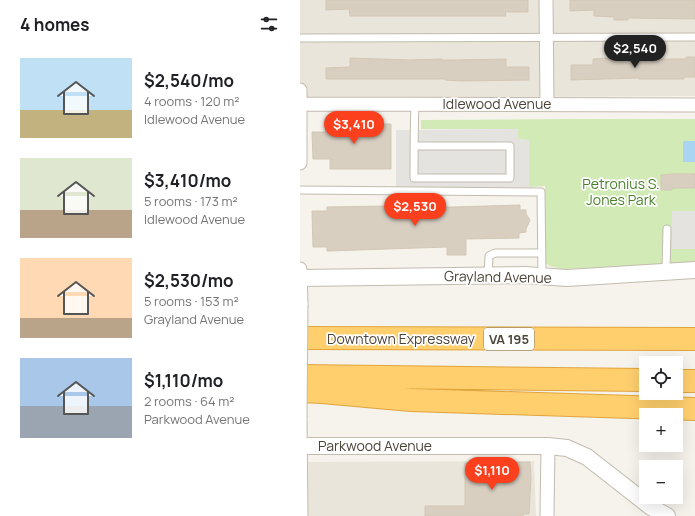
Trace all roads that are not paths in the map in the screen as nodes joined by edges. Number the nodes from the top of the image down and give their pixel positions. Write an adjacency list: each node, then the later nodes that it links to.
1 (546, 0): 4 (street)
2 (695, 37): 4 (lane)
3 (300, 38): 4 (lane)
4 (547, 38): 8 (street)
5 (300, 90): 6 (street)
6 (300, 104): 7 (street, Idlewood Avenue); 11 (street)
7 (415, 104): 8 (street, Idlewood Avenue); 10 (lane)
8 (547, 104): 9 (street, Idlewood Avenue)
9 (695, 105)
10 (414, 146): 12 (lane); 13 (lane)
11 (300, 164)
12 (414, 178): 13 (lane); 15 (lane)
13 (510, 178): 16 (lane)
14 (300, 190): 15 (lane)
15 (414, 191): 16 (lane)
16 (510, 192): 18 (lane)
17 (666, 229): 21 (lane)
18 (541, 253): 22 (lane); 23 (lane)
19 (300, 269): 24 (street)
20 (695, 270): 21 (street, Grayland Avenue)
21 (666, 271): 23 (street, Grayland Avenue)
22 (488, 276): 23 (street, Grayland Avenue); 24 (street, Grayland Avenue)
23 (542, 276)
24 (300, 278): 25 (street)
25 (301, 305): 36 (street, bridge)
26 (300, 338): 27 (highway, Downtown Expressway / VA 195)
27 (695, 339)
28 (300, 376): 29 (highway)
29 (639, 380)
30 (683, 381): 31 (highway)
31 (695, 381)
32 (300, 391): 33 (highway)
33 (411, 400): 34 (highway); 35 (highway)
34 (300, 402)
35 (695, 409)
36 (300, 418): 37 (street)
37 (300, 446): 38 (street, Parkwood Avenue); 39 (street)
38 (548, 446): 40 (street); 41 (street, Parkwood Avenue)
39 (301, 516)
40 (547, 516)
41 (667, 516)

